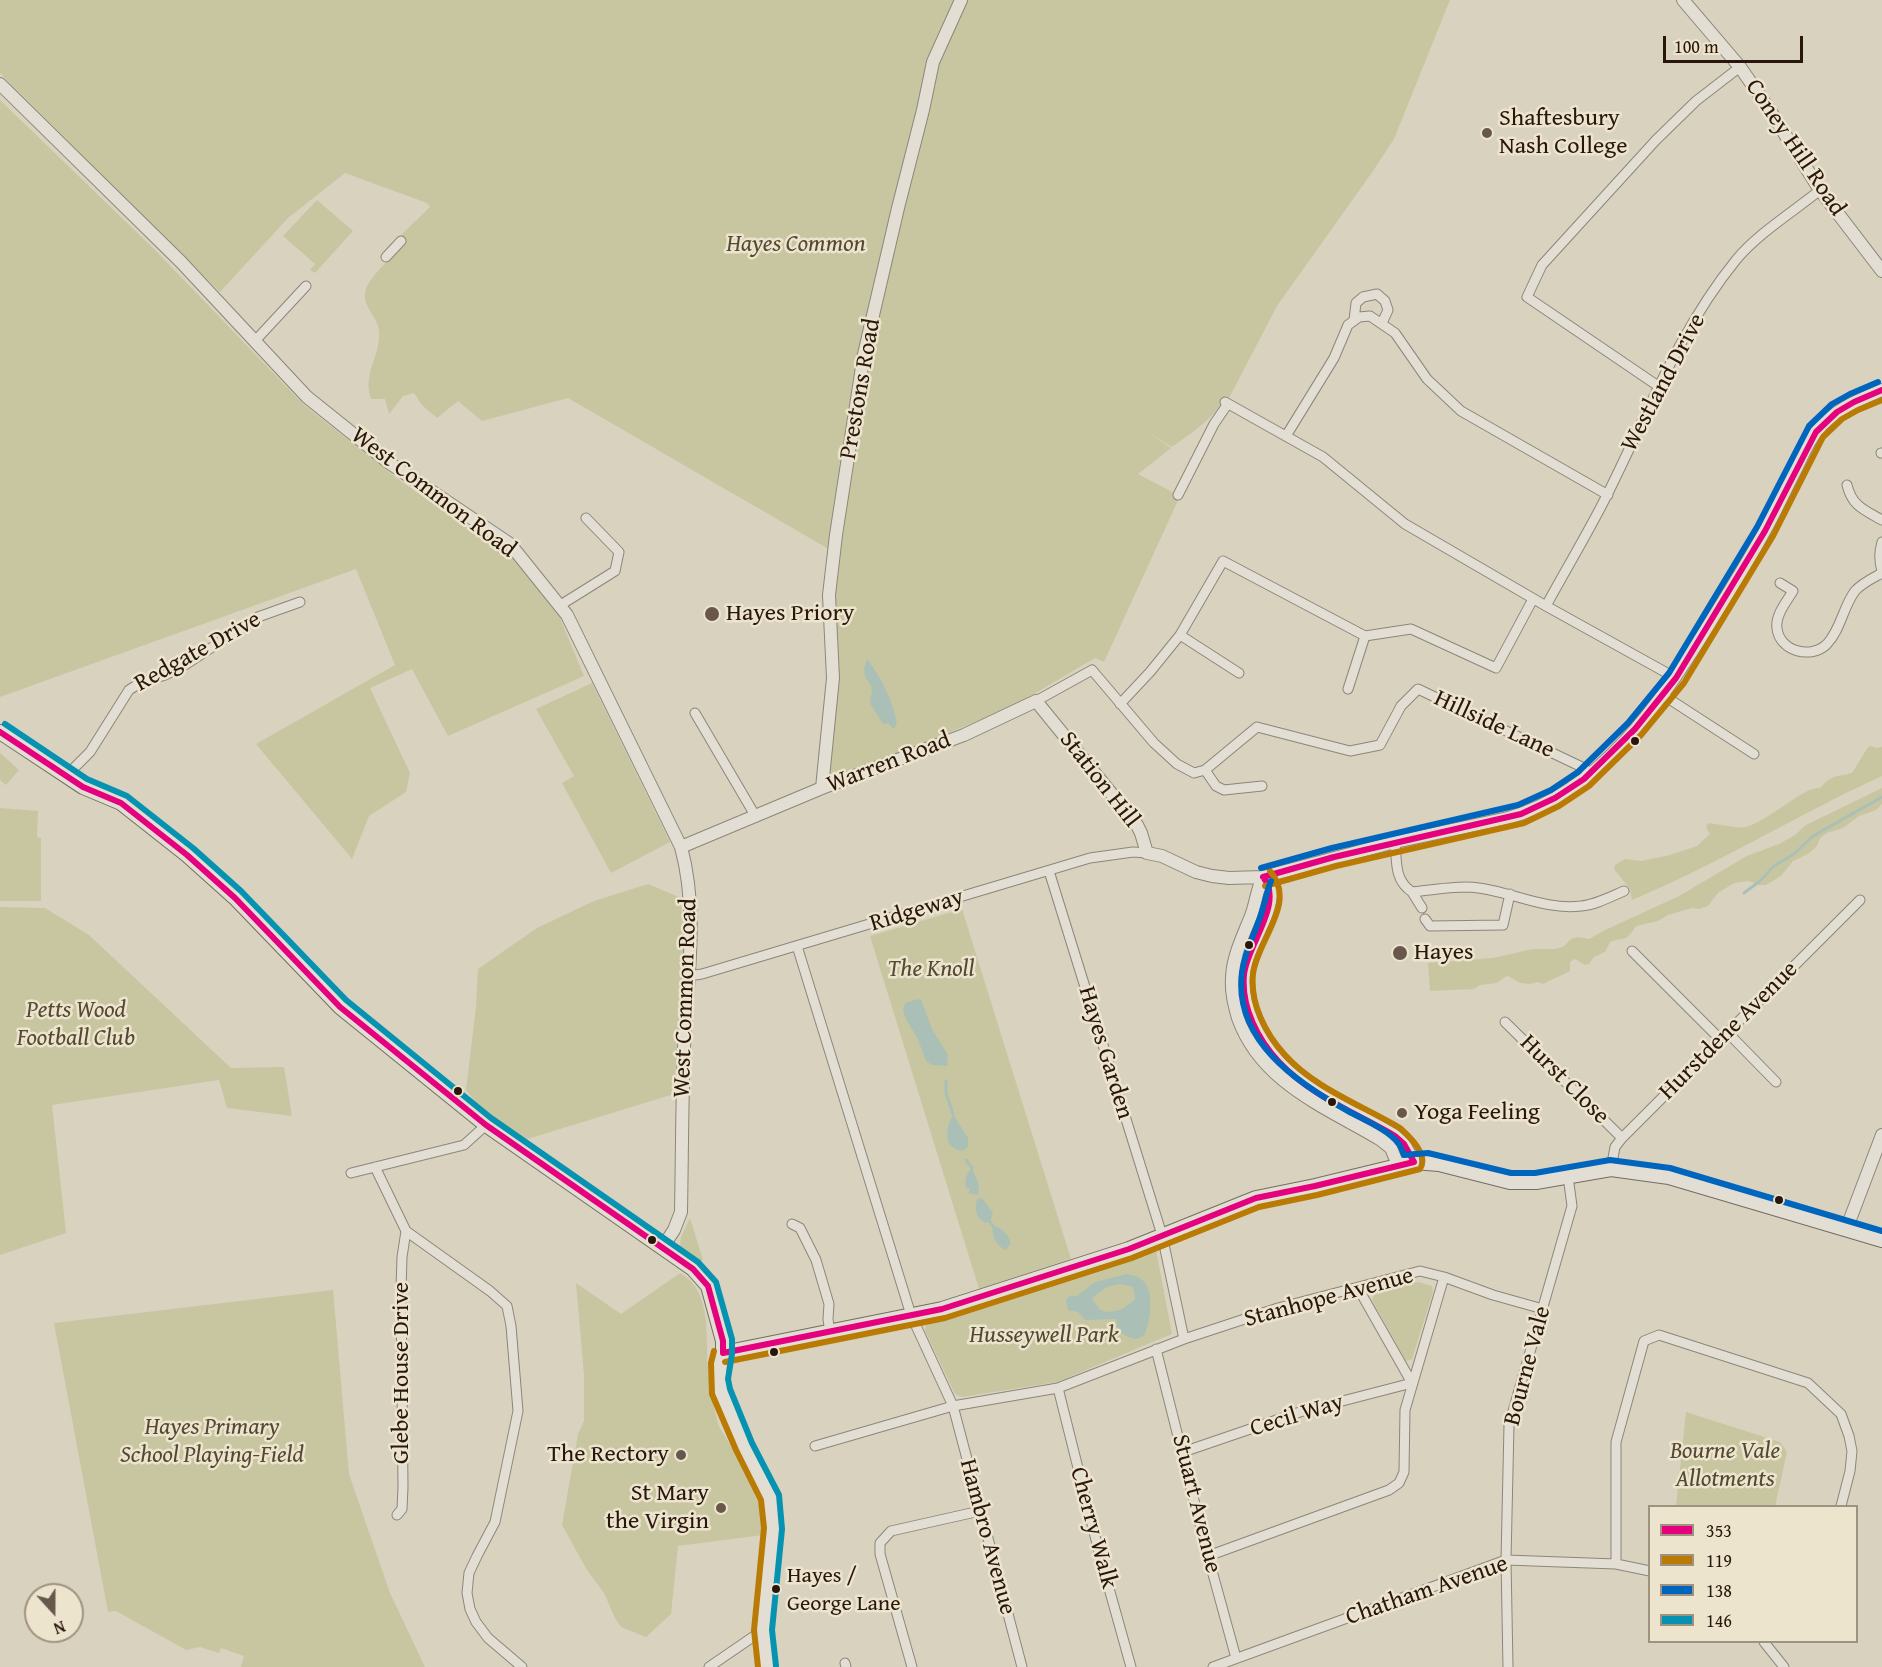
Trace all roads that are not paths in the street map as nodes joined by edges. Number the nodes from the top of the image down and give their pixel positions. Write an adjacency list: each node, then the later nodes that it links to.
1 (961, 0): 45 (street, Prestons Road)
2 (1683, 0): 3 (street, Coney Hill Road)
3 (1740, 67): 5 (street, Coney Hill Road); 13 (street)
4 (0, 84): 12 (street, West Common Road)
5 (1820, 190): 8 (street, Coney Hill Road); 13 (street, Westland Drive)
6 (401, 241): 7 (street)
7 (386, 257)
8 (1882, 271)
9 (306, 286): 12 (street)
10 (1354, 320): 11 (street); 11 (street); 15 (street)
11 (1382, 323): 18 (street)
12 (254, 342): 28 (street, West Common Road)
13 (1658, 386): 18 (street, Westland Drive)
14 (1882, 390): 33 (street, Station Hill)
15 (1286, 436): 17 (street); 26 (street)
16 (1847, 485): 19 (street)
17 (1178, 495)
18 (1608, 495): 29 (street, Westland Drive)
19 (1851, 499): 20 (street); 22 (street)
20 (1840, 503)
21 (586, 518): 28 (street)
22 (1882, 520)
23 (1882, 542): 24 (street)
24 (1882, 572): 25 (street)
25 (1780, 583)
26 (1533, 599): 29 (street); 31 (street)
27 (300, 602): 43 (street, Redgate Drive)
28 (559, 606): 48 (street, West Common Road)
29 (1546, 606): 33 (street)
30 (1180, 635): 31 (street); 32 (street); 37 (street)
31 (1365, 636): 34 (street)
32 (1239, 673)
33 (1676, 678): 35 (street, Station Hill)
34 (1348, 689)
35 (1663, 695): 40 (street); 42 (street, Station Hill)
36 (1036, 701): 37 (street, Warren Road); 45 (street, Warren Road); 49 (street, Station Hill)
37 (1120, 704): 41 (street)
38 (695, 713): 46 (street)
39 (0, 732): 43 (main road)
40 (1754, 754)
41 (1206, 770): 42 (street, Hillside Lane); 44 (street)
42 (1590, 774): 47 (street, Station Hill)
43 (66, 776): 64 (main road)
44 (1262, 786)
45 (822, 788): 46 (street, Warren Road)
46 (756, 817): 48 (street, Warren Road)
47 (1395, 842): 51 (street, Station Hill); 53 (street)
48 (681, 847): 60 (street, West Common Road)
49 (1147, 853): 50 (street, Ridgeway); 51 (street, Station Hill)
50 (1049, 871): 58 (street, Ridgeway); 76 (street, Hayes Garden)
51 (1263, 877): 67 (street); 68 (street)
52 (1624, 891): 54 (street)
53 (1412, 892): 54 (street); 56 (street)
54 (1510, 894): 57 (street)
55 (1860, 900): 62 (street, Hurstdene Avenue)
56 (1422, 908)
57 (1420, 929)
58 (797, 946): 60 (street, Ridgeway); 82 (street)
59 (1632, 951): 62 (street)
60 (688, 976): 78 (street, West Common Road)
61 (1505, 1022): 66 (street, Hurst Close)
62 (1724, 1036): 63 (street); 66 (street, Hurstdene Avenue)
63 (1776, 1082)
64 (486, 1125): 69 (street); 78 (main road)
65 (1882, 1135): 74 (street)
66 (1622, 1138): 70 (street, Hurstdene Avenue)
67 (1414, 1162): 68 (main road); 72 (main road)
68 (1398, 1165): 76 (main road)
69 (375, 1167): 71 (street); 75 (street)
70 (1611, 1169): 72 (main road); 74 (main road)
71 (351, 1173)
72 (1568, 1176): 81 (street, Bourne Vale)
73 (792, 1224): 83 (street)
74 (1846, 1230): 77 (main road)
75 (406, 1231): 94 (street, Glebe House Drive); 102 (street)
76 (1162, 1235): 82 (main road); 84 (street, Hayes Garden)
77 (1882, 1240)
78 (662, 1248): 86 (main road)
79 (1444, 1277): 80 (street, Stanhope Avenue); 81 (street, Stanhope Avenue); 87 (street)
80 (1358, 1288): 84 (street, Stanhope Avenue); 87 (street)
81 (1543, 1309): 96 (street, Bourne Vale)
82 (911, 1315): 83 (main road); 89 (street, Hambro Avenue)
83 (831, 1333): 86 (main road)
84 (1184, 1339): 85 (street, Stanhope Avenue)
85 (1156, 1349): 88 (street, Stanhope Avenue); 91 (street, Stuart Avenue)
86 (723, 1353): 99 (main road)
87 (1412, 1383): 91 (street, Cecil Way); 95 (street)
88 (1058, 1388): 89 (street, Stanhope Avenue); 107 (street, Cherry Walk)
89 (953, 1406): 90 (street, Stanhope Avenue); 93 (street, Hambro Avenue)
90 (815, 1446)
91 (1183, 1452): 95 (street, Stuart Avenue)
92 (1841, 1505): 97 (street)
93 (980, 1511): 105 (street); 106 (street, Hambro Avenue)
94 (398, 1515)
95 (1208, 1556): 101 (street, Stuart Avenue)
96 (1506, 1560): 97 (street, Chatham Avenue); 101 (street, Chatham Avenue); 109 (street, Bourne Vale)
97 (1616, 1564): 98 (street, Chatham Avenue)
98 (1648, 1571)
99 (763, 1630): 103 (street); 104 (main road)
100 (1766, 1643): 110 (street)
101 (1236, 1658): 108 (street, Chatham Avenue)
102 (522, 1667)
103 (709, 1667)
104 (767, 1667)
105 (912, 1667)
106 (1022, 1667)
107 (1131, 1667)
108 (1213, 1667)
109 (1508, 1667)
110 (1784, 1667)

